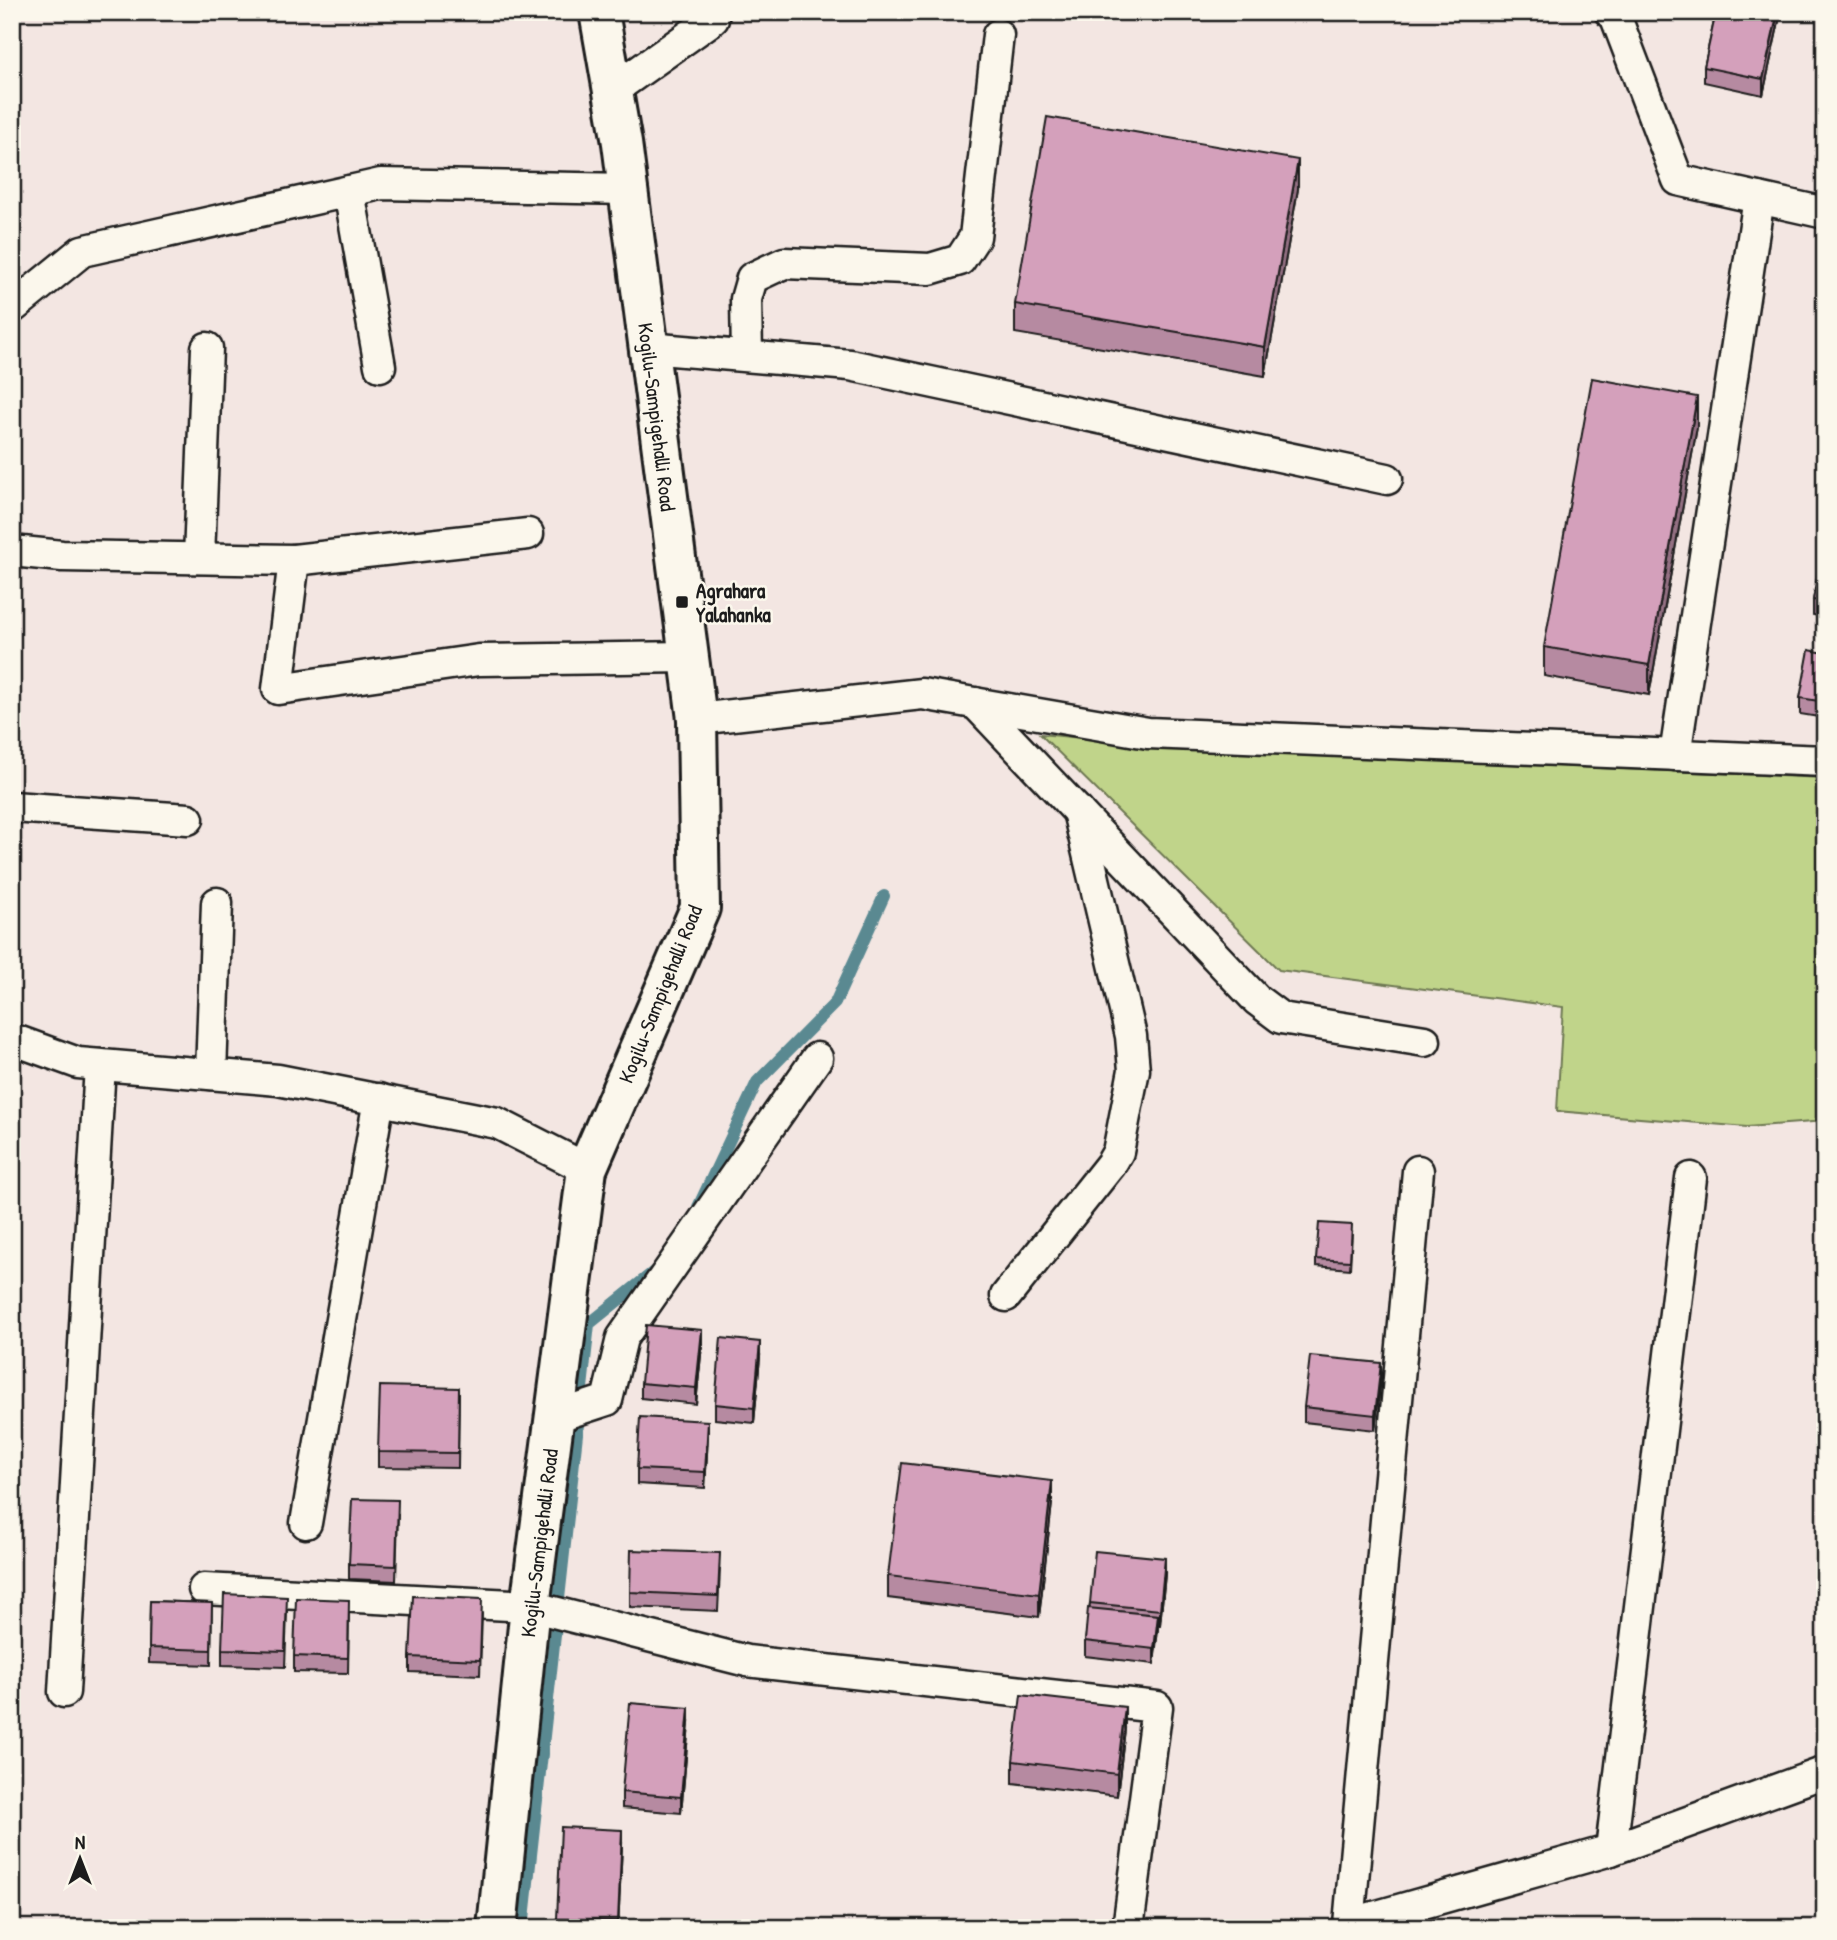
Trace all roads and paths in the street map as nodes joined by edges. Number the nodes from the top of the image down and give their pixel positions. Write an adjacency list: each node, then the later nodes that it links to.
1 (599, 12): 5 (street, Kogilu-Sampigehalli Road)
2 (715, 12): 5 (street)
3 (1610, 12): 8 (street)
4 (998, 35): 13 (street)
5 (613, 90): 6 (street, Kogilu-Sampigehalli Road)
6 (628, 190): 7 (street); 12 (street, Kogilu-Sampigehalli Road)
7 (349, 191): 10 (street); 14 (street)
8 (1759, 198): 9 (street); 23 (street)
9 (1825, 213)
10 (12, 309)
11 (207, 348): 18 (street)
12 (648, 348): 13 (street); 20 (street, Kogilu-Sampigehalli Road)
13 (747, 356): 15 (street)
14 (380, 366)
15 (1387, 479)
16 (528, 534): 19 (street)
17 (12, 551): 18 (street)
18 (200, 558): 19 (street)
19 (294, 560): 20 (street)
20 (688, 657): 22 (street, Kogilu-Sampigehalli Road)
21 (975, 703): 22 (street); 23 (street); 26 (street)
22 (696, 719): 35 (street, Kogilu-Sampigehalli Road)
23 (1675, 755): 24 (street)
24 (1825, 761)
25 (12, 807): 27 (street)
26 (1078, 811): 30 (street); 38 (street)
27 (188, 819)
28 (217, 903): 33 (street)
29 (12, 1039): 32 (street)
30 (1425, 1041)
31 (817, 1058): 39 (street)
32 (100, 1065): 33 (street); 43 (street)
33 (211, 1074): 34 (street)
34 (379, 1099): 35 (street); 40 (street)
35 (587, 1169): 39 (street, Kogilu-Sampigehalli Road)
36 (1418, 1171): 46 (street)
37 (1691, 1178): 45 (street)
38 (1006, 1296)
39 (555, 1417): 42 (street, Kogilu-Sampigehalli Road)
40 (306, 1523)
41 (204, 1589): 42 (street)
42 (530, 1606): 47 (street, Kogilu-Sampigehalli Road); 48 (street)
43 (64, 1692)
44 (1825, 1772): 45 (street)
45 (1611, 1850): 46 (street)
46 (1348, 1926)
47 (497, 1928)
48 (1128, 1928)

